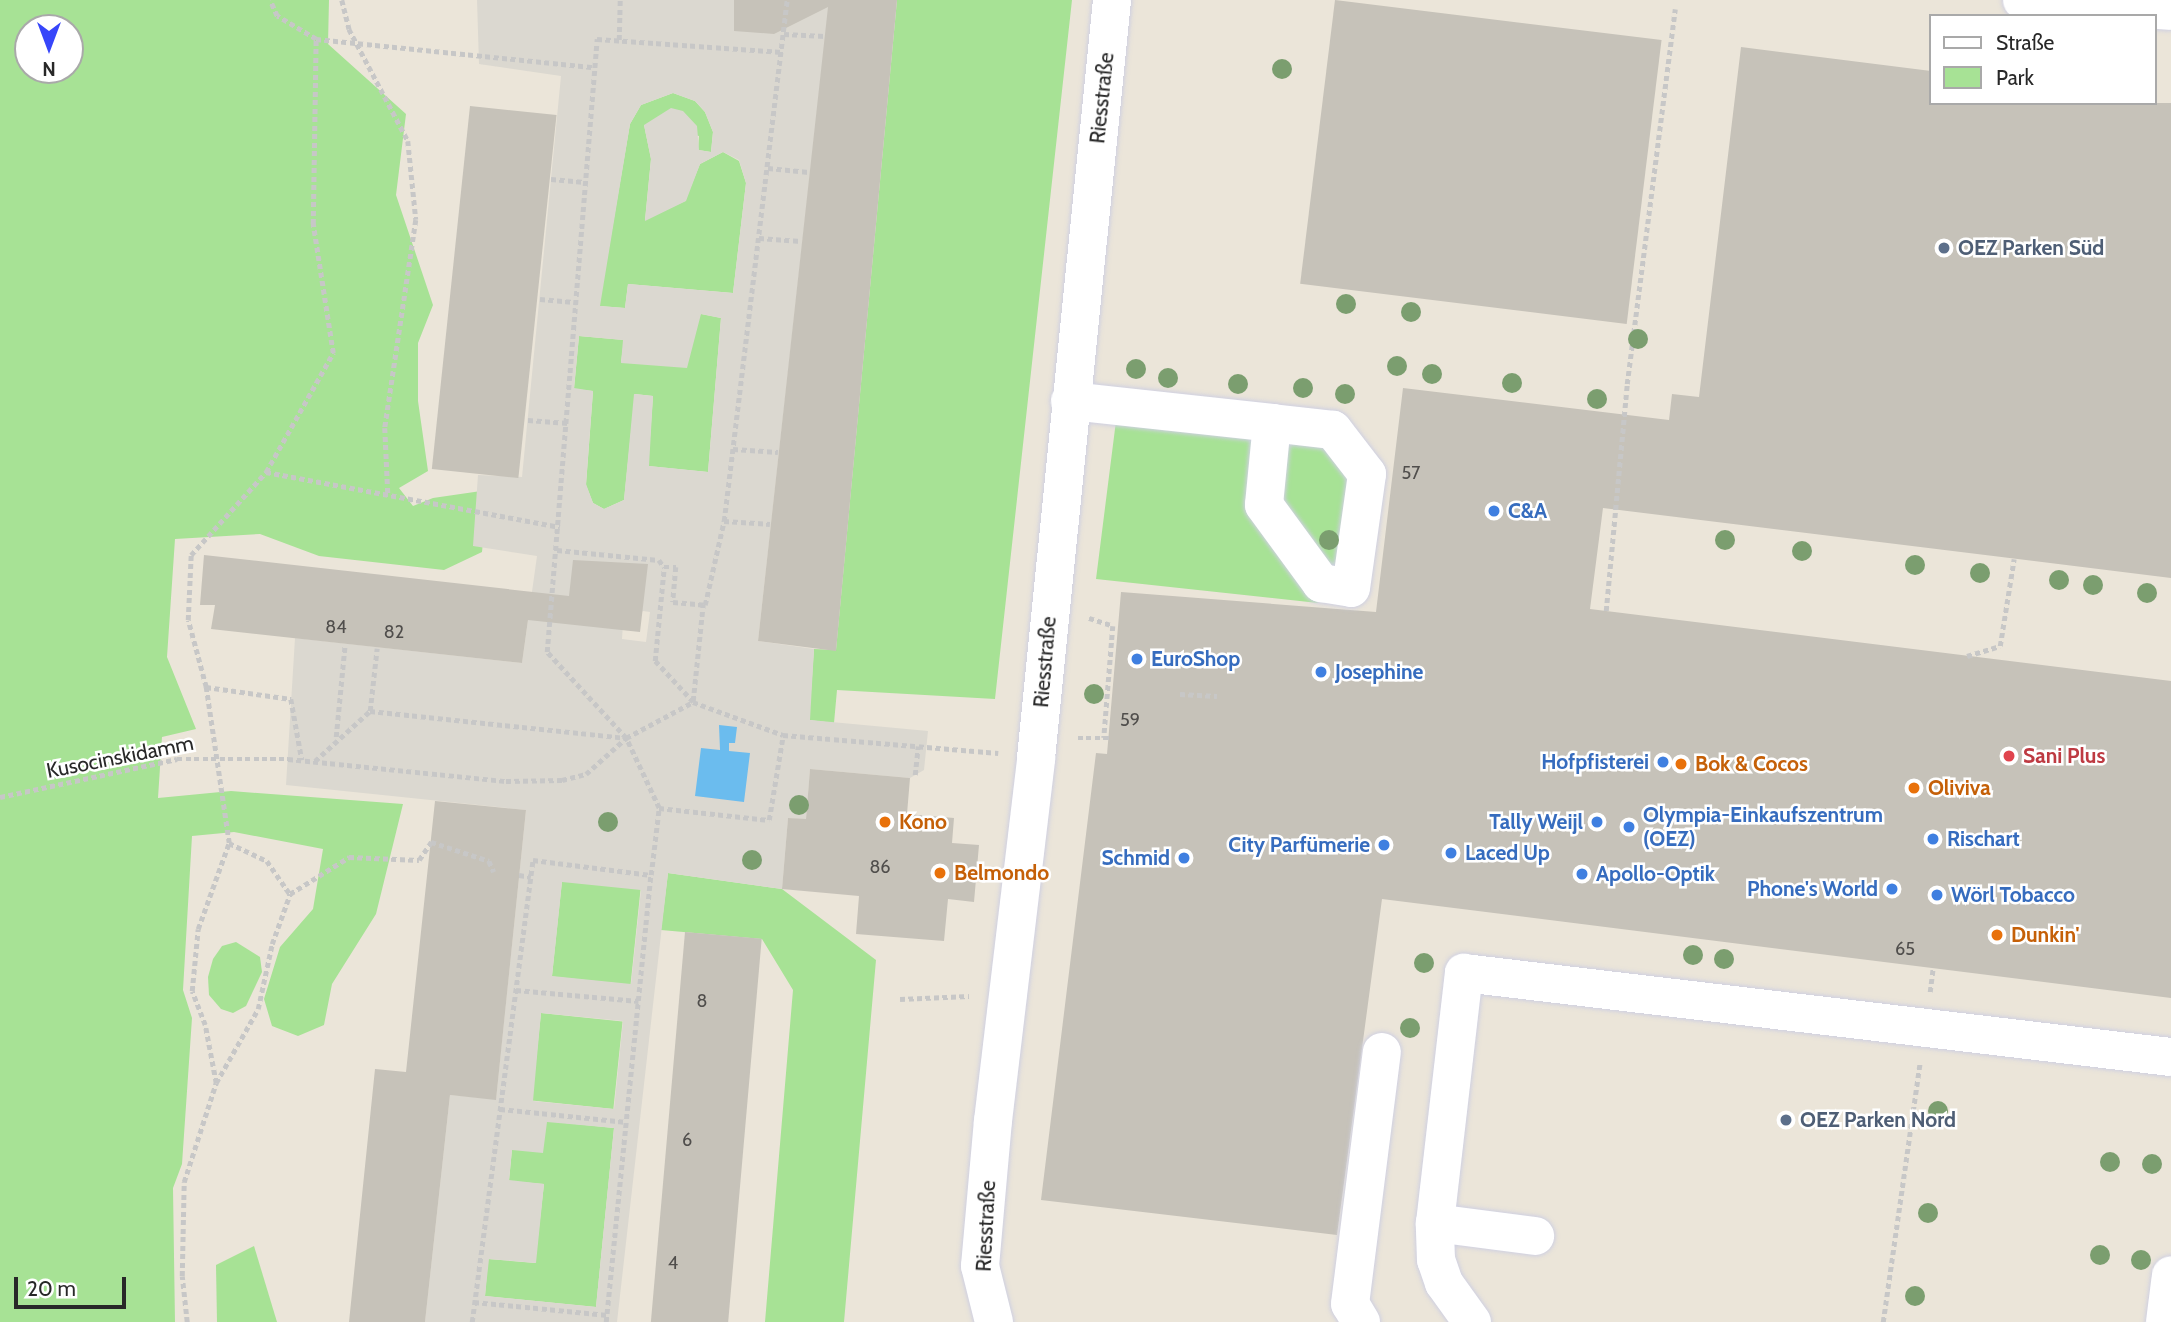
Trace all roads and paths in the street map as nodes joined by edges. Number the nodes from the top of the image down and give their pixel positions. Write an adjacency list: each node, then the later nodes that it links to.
1 (270, 0): 11 (path)
2 (342, 0): 13 (path)
3 (620, 0): 12 (path)
4 (787, 0): 9 (path)
5 (1112, 0): 24 (street, Riesstraße)
6 (2022, 0): 8 (street)
7 (1675, 9): 39 (path)
8 (2171, 11)
9 (784, 34): 10 (path); 14 (path)
10 (825, 36)
11 (316, 39): 13 (path); 30 (path)
12 (619, 40): 14 (path); 15 (path)
13 (356, 44): 15 (path); 31 (path)
14 (782, 52): 16 (path)
15 (594, 67): 19 (path)
16 (768, 168): 17 (path); 20 (path)
17 (809, 172)
18 (551, 179): 19 (path)
19 (585, 182): 23 (path)
20 (759, 238): 21 (path); 28 (path)
21 (801, 241)
22 (540, 299): 23 (path)
23 (577, 302): 26 (path)
24 (1070, 401): 27 (street); 70 (street, Riesstraße)
25 (528, 420): 26 (path)
26 (568, 423): 34 (path)
27 (1272, 423)
28 (733, 449): 29 (path); 32 (path)
29 (778, 452)
30 (266, 472): 31 (path); 44 (path)
31 (388, 495): 34 (path)
32 (724, 521): 33 (path); 38 (path)
33 (770, 524)
34 (560, 527): 35 (path)
35 (557, 551): 37 (path); 52 (path)
36 (2014, 559): 43 (path)
37 (664, 567): 38 (path); 47 (path)
38 (703, 605): 47 (path)
39 (1606, 611)
40 (1086, 616): 50 (path)
41 (345, 644): 51 (path)
42 (377, 648): 48 (path)
43 (1967, 656)
44 (206, 687): 55 (path); 60 (path)
45 (1180, 694): 46 (path)
46 (1217, 696)
47 (693, 702): 49 (path); 52 (path, Kusocinskidamm)
48 (370, 711): 51 (path); 52 (path)
49 (783, 735): 53 (path); 59 (path)
50 (1078, 737)
51 (336, 738): 56 (path)
52 (626, 738): 56 (path, Kusocinskidamm); 59 (path)
53 (918, 746): 54 (path); 57 (path)
54 (994, 752)
55 (302, 760): 56 (path, Kusocinskidamm); 58 (path, Kusocinskidamm, bridge)
56 (314, 762)
57 (915, 775)
58 (0, 797)
59 (659, 808): 65 (path)
60 (229, 843): 67 (path); 76 (path)
61 (419, 860): 62 (path); 63 (path); 67 (path)
62 (428, 862)
63 (494, 872)
64 (519, 875): 66 (path)
65 (651, 875): 66 (path); 72 (path)
66 (531, 877): 69 (path)
67 (289, 894): 76 (path)
68 (1933, 969): 73 (path)
69 (516, 990): 72 (path); 77 (path)
70 (1008, 994): 71 (path); 87 (street, Riesstraße)
71 (900, 999)
72 (639, 1001): 78 (path)
73 (1926, 1028): 75 (street); 79 (street); 90 (path)
74 (1382, 1052): 88 (street)
75 (2171, 1057)
76 (216, 1083): 84 (path)
77 (500, 1109): 78 (path); 82 (path)
78 (626, 1122): 83 (path)
79 (1435, 1223): 80 (street); 89 (street)
80 (1535, 1236)
81 (2171, 1275): 91 (street)
82 (474, 1303): 83 (path); 85 (path)
83 (607, 1315): 86 (path)
84 (187, 1322)
85 (472, 1322)
86 (606, 1322)
87 (994, 1322)
88 (1361, 1322)
89 (1472, 1322)
90 (1883, 1322)
91 (2165, 1322)

